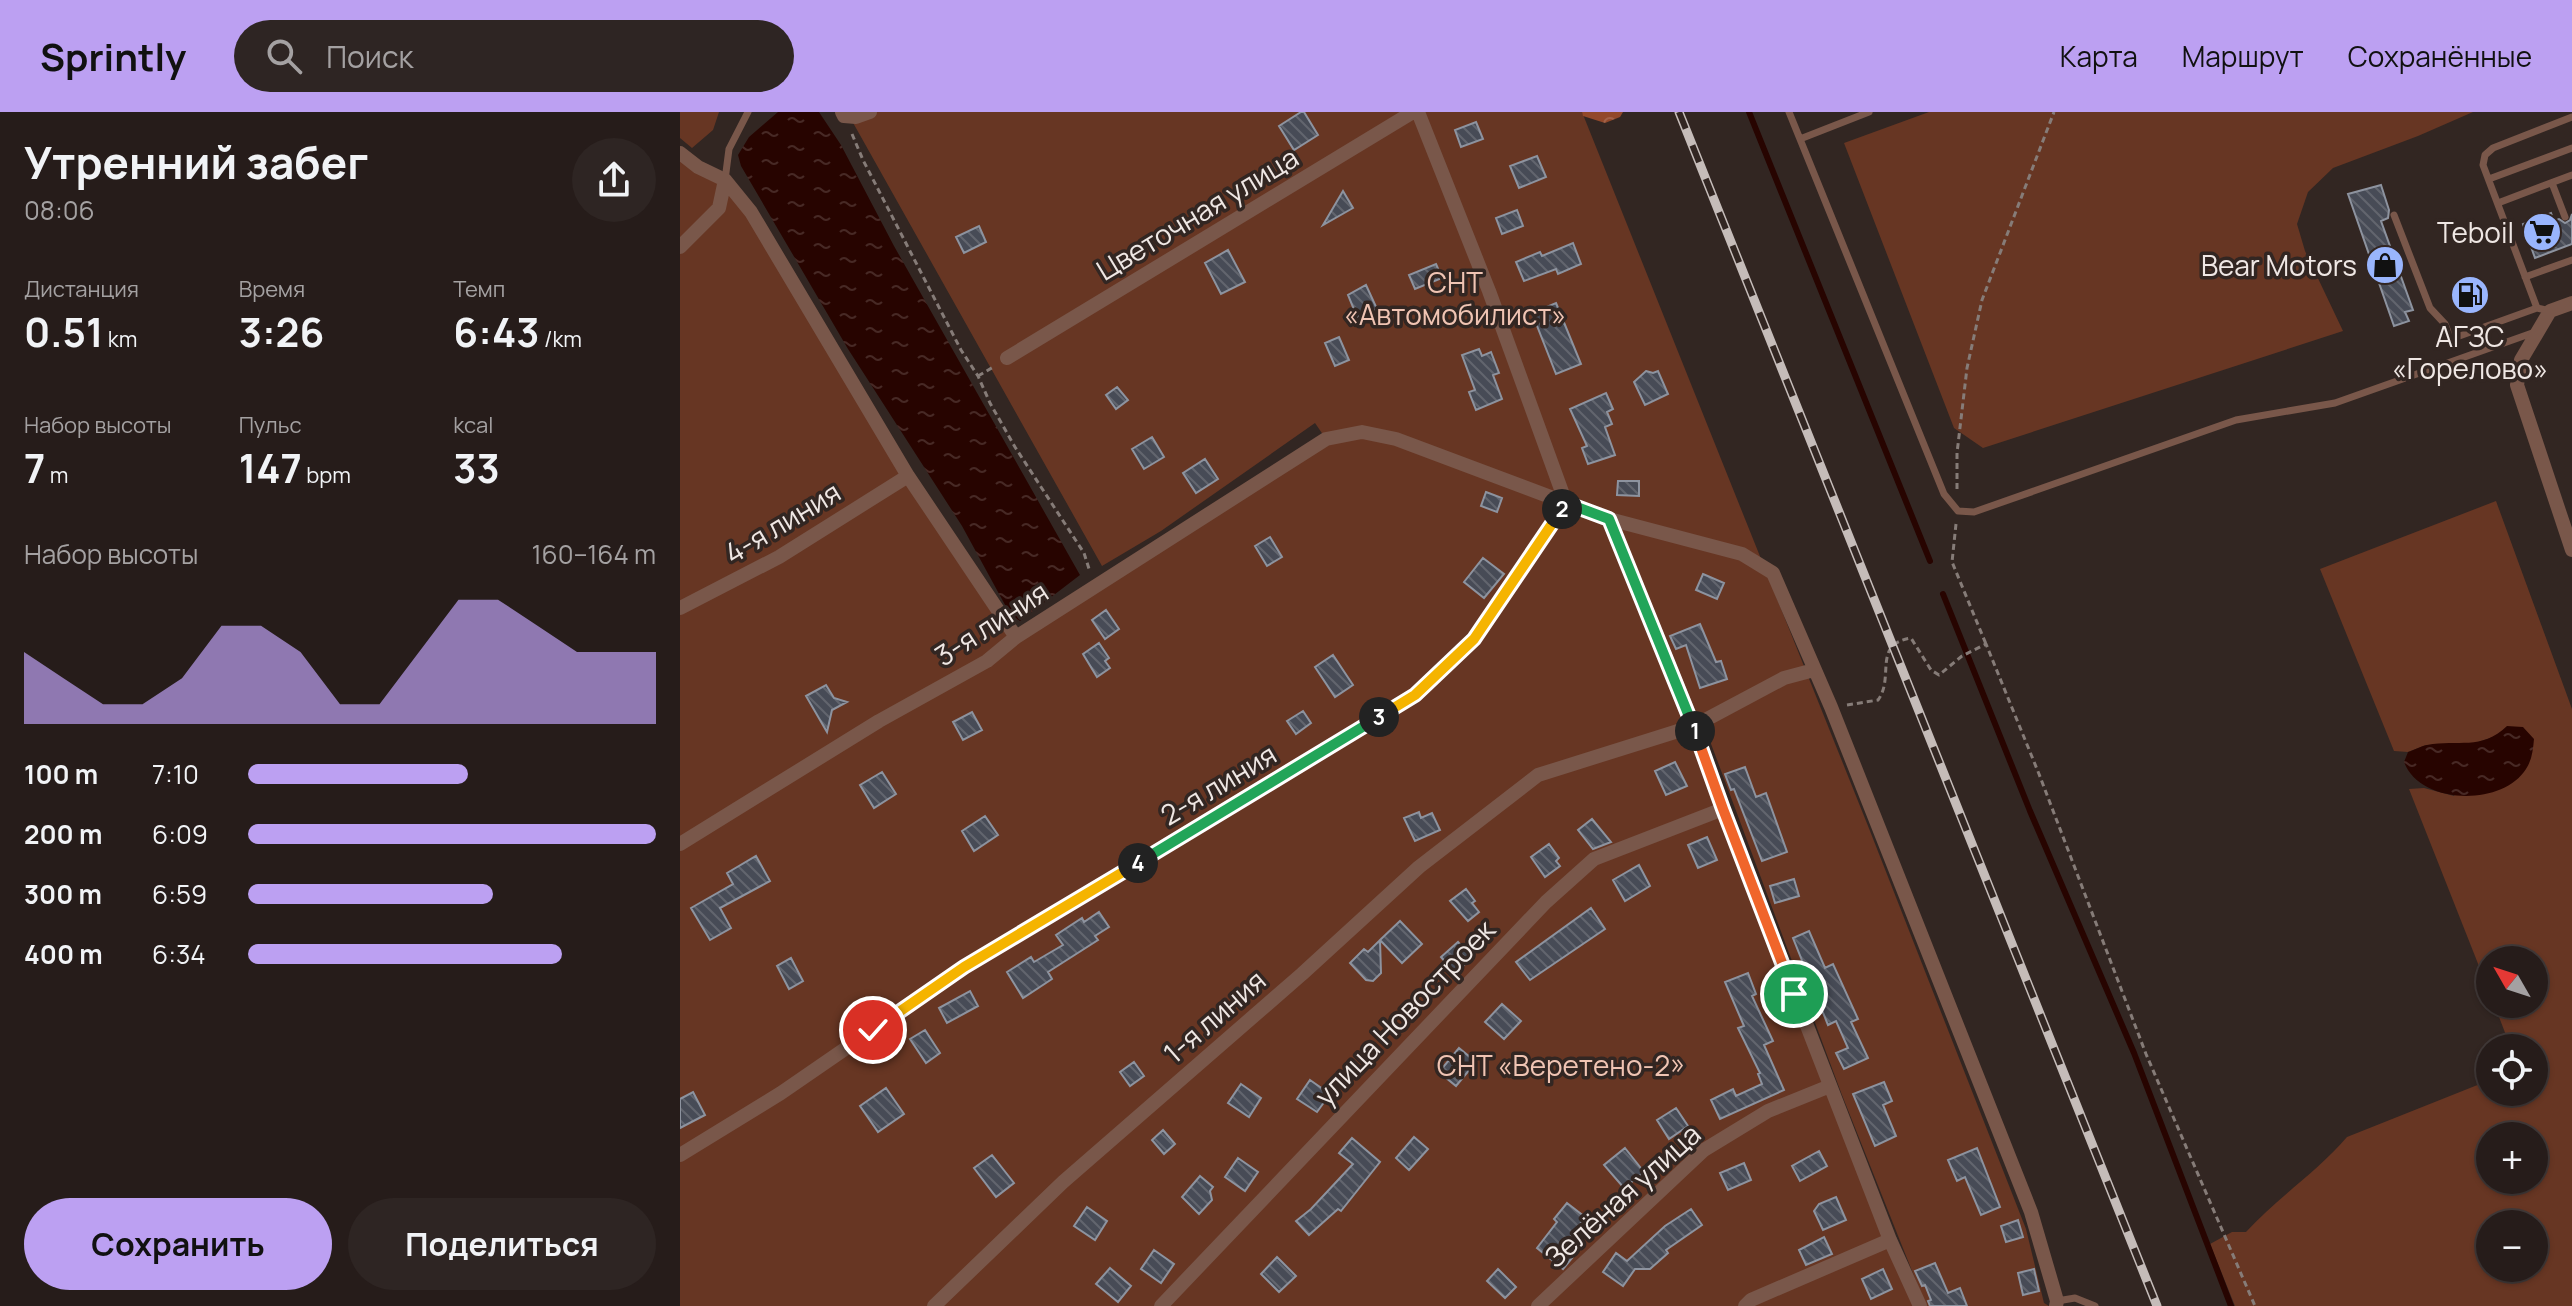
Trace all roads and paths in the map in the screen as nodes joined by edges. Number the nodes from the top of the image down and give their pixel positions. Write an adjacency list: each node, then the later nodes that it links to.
1 (748, 112): 14 (lane)
2 (870, 112): 7 (street)
3 (1416, 112): 25 (street, Цветочная улица); 27 (street)
4 (1789, 112): 9 (lane)
5 (1869, 112): 9 (lane)
6 (2054, 112): 28 (path)
7 (843, 114): 31 (path)
8 (2572, 117): 13 (lane)
9 (1800, 139): 28 (lane)
10 (2572, 148): 13 (lane)
11 (680, 153): 14 (street)
12 (2572, 175): 15 (lane)
13 (2489, 179): 16 (lane)
14 (725, 180): 19 (street); 26 (street)
15 (2552, 183): 16 (lane); 18 (lane)
16 (2498, 203): 21 (lane)
17 (2394, 215): 23 (lane)
18 (2565, 217)
19 (680, 247)
20 (2572, 260): 21 (lane)
21 (2525, 277): 23 (lane)
22 (2572, 303): 23 (street)
23 (2543, 309): 24 (street)
24 (2537, 332): 28 (lane); 30 (street)
25 (1007, 358)
26 (908, 476): 32 (street, 4-я линия); 33 (street)
27 (1566, 503): 29 (street); 31 (street, 3-я линия); 41 (street, 2-я линия)
28 (1958, 511): 34 (path)
29 (1609, 519): 35 (street); 37 (street)
30 (2572, 550)
31 (1097, 586): 33 (street, 3-я линия)
32 (680, 608)
33 (1016, 637): 39 (street, 3-я линия)
34 (1986, 644): 36 (path); 50 (path)
35 (1814, 670): 36 (street); 37 (street)
36 (1831, 707): 43 (street)
37 (1694, 726): 38 (street); 44 (street, 1-я линия)
38 (1723, 809): 40 (street); 45 (street, улица Новостроек)
39 (680, 844)
40 (1830, 1086): 42 (street); 46 (street, Зелёная улица)
41 (680, 1155)
42 (1890, 1240): 47 (street); 48 (street)
43 (2057, 1303): 49 (lane)
44 (934, 1306)
45 (1161, 1306)
46 (1538, 1306)
47 (1745, 1306)
48 (1920, 1306)
49 (2095, 1306)
50 (2255, 1306)

